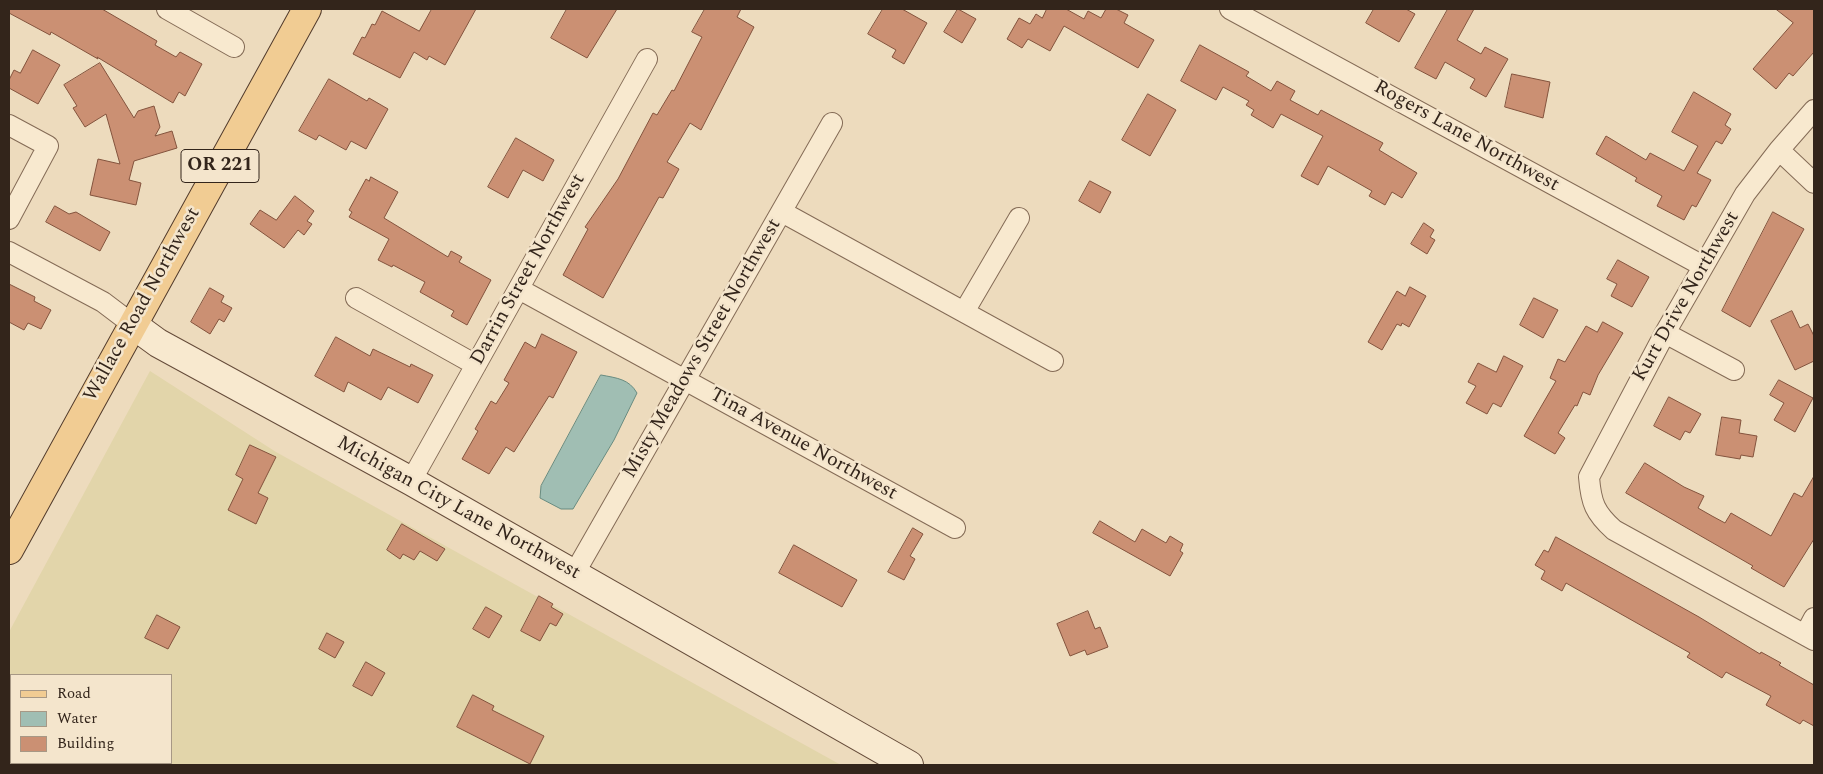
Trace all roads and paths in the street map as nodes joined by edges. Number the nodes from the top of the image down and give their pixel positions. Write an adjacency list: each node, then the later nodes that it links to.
1 (167, 9): 4 (street)
2 (307, 9): 19 (main road, Wallace Road Northwest / OR 221)
3 (1230, 9): 15 (street, Rogers Lane Northwest)
4 (234, 47)
5 (648, 59): 16 (street, Darrin Street Northwest)
6 (1814, 110): 9 (street, Kurt Drive Northwest)
7 (832, 123): 11 (street, Misty Meadows Street Northwest)
8 (9, 125): 13 (street)
9 (1779, 150): 10 (street); 15 (street, Kurt Drive Northwest)
10 (1814, 183)
11 (782, 212): 18 (street); 24 (street, Misty Meadows Street Northwest)
12 (1018, 218): 18 (street)
13 (9, 219)
14 (9, 252): 19 (street, Michigan City Lane Northwest)
15 (1703, 266): 20 (street, Kurt Drive Northwest)
16 (519, 289): 22 (street, Darrin Street Northwest); 24 (street, Tina Avenue Northwest)
17 (356, 298): 22 (street)
18 (964, 312): 21 (street)
19 (132, 324): 25 (street, Michigan City Lane Northwest); 27 (main road, Wallace Road Northwest / OR 221)
20 (1665, 333): 23 (street); 29 (street, Kurt Drive Northwest)
21 (1053, 361)
22 (476, 365): 25 (street, Darrin Street Northwest)
23 (1734, 370)
24 (685, 380): 26 (street, Tina Avenue Northwest); 28 (street, Misty Meadows Street Northwest)
25 (411, 482): 28 (street, Michigan City Lane Northwest)
26 (955, 528)
27 (9, 550)
28 (574, 574): 30 (street, Michigan City Lane Northwest)
29 (1811, 631)
30 (909, 765)

